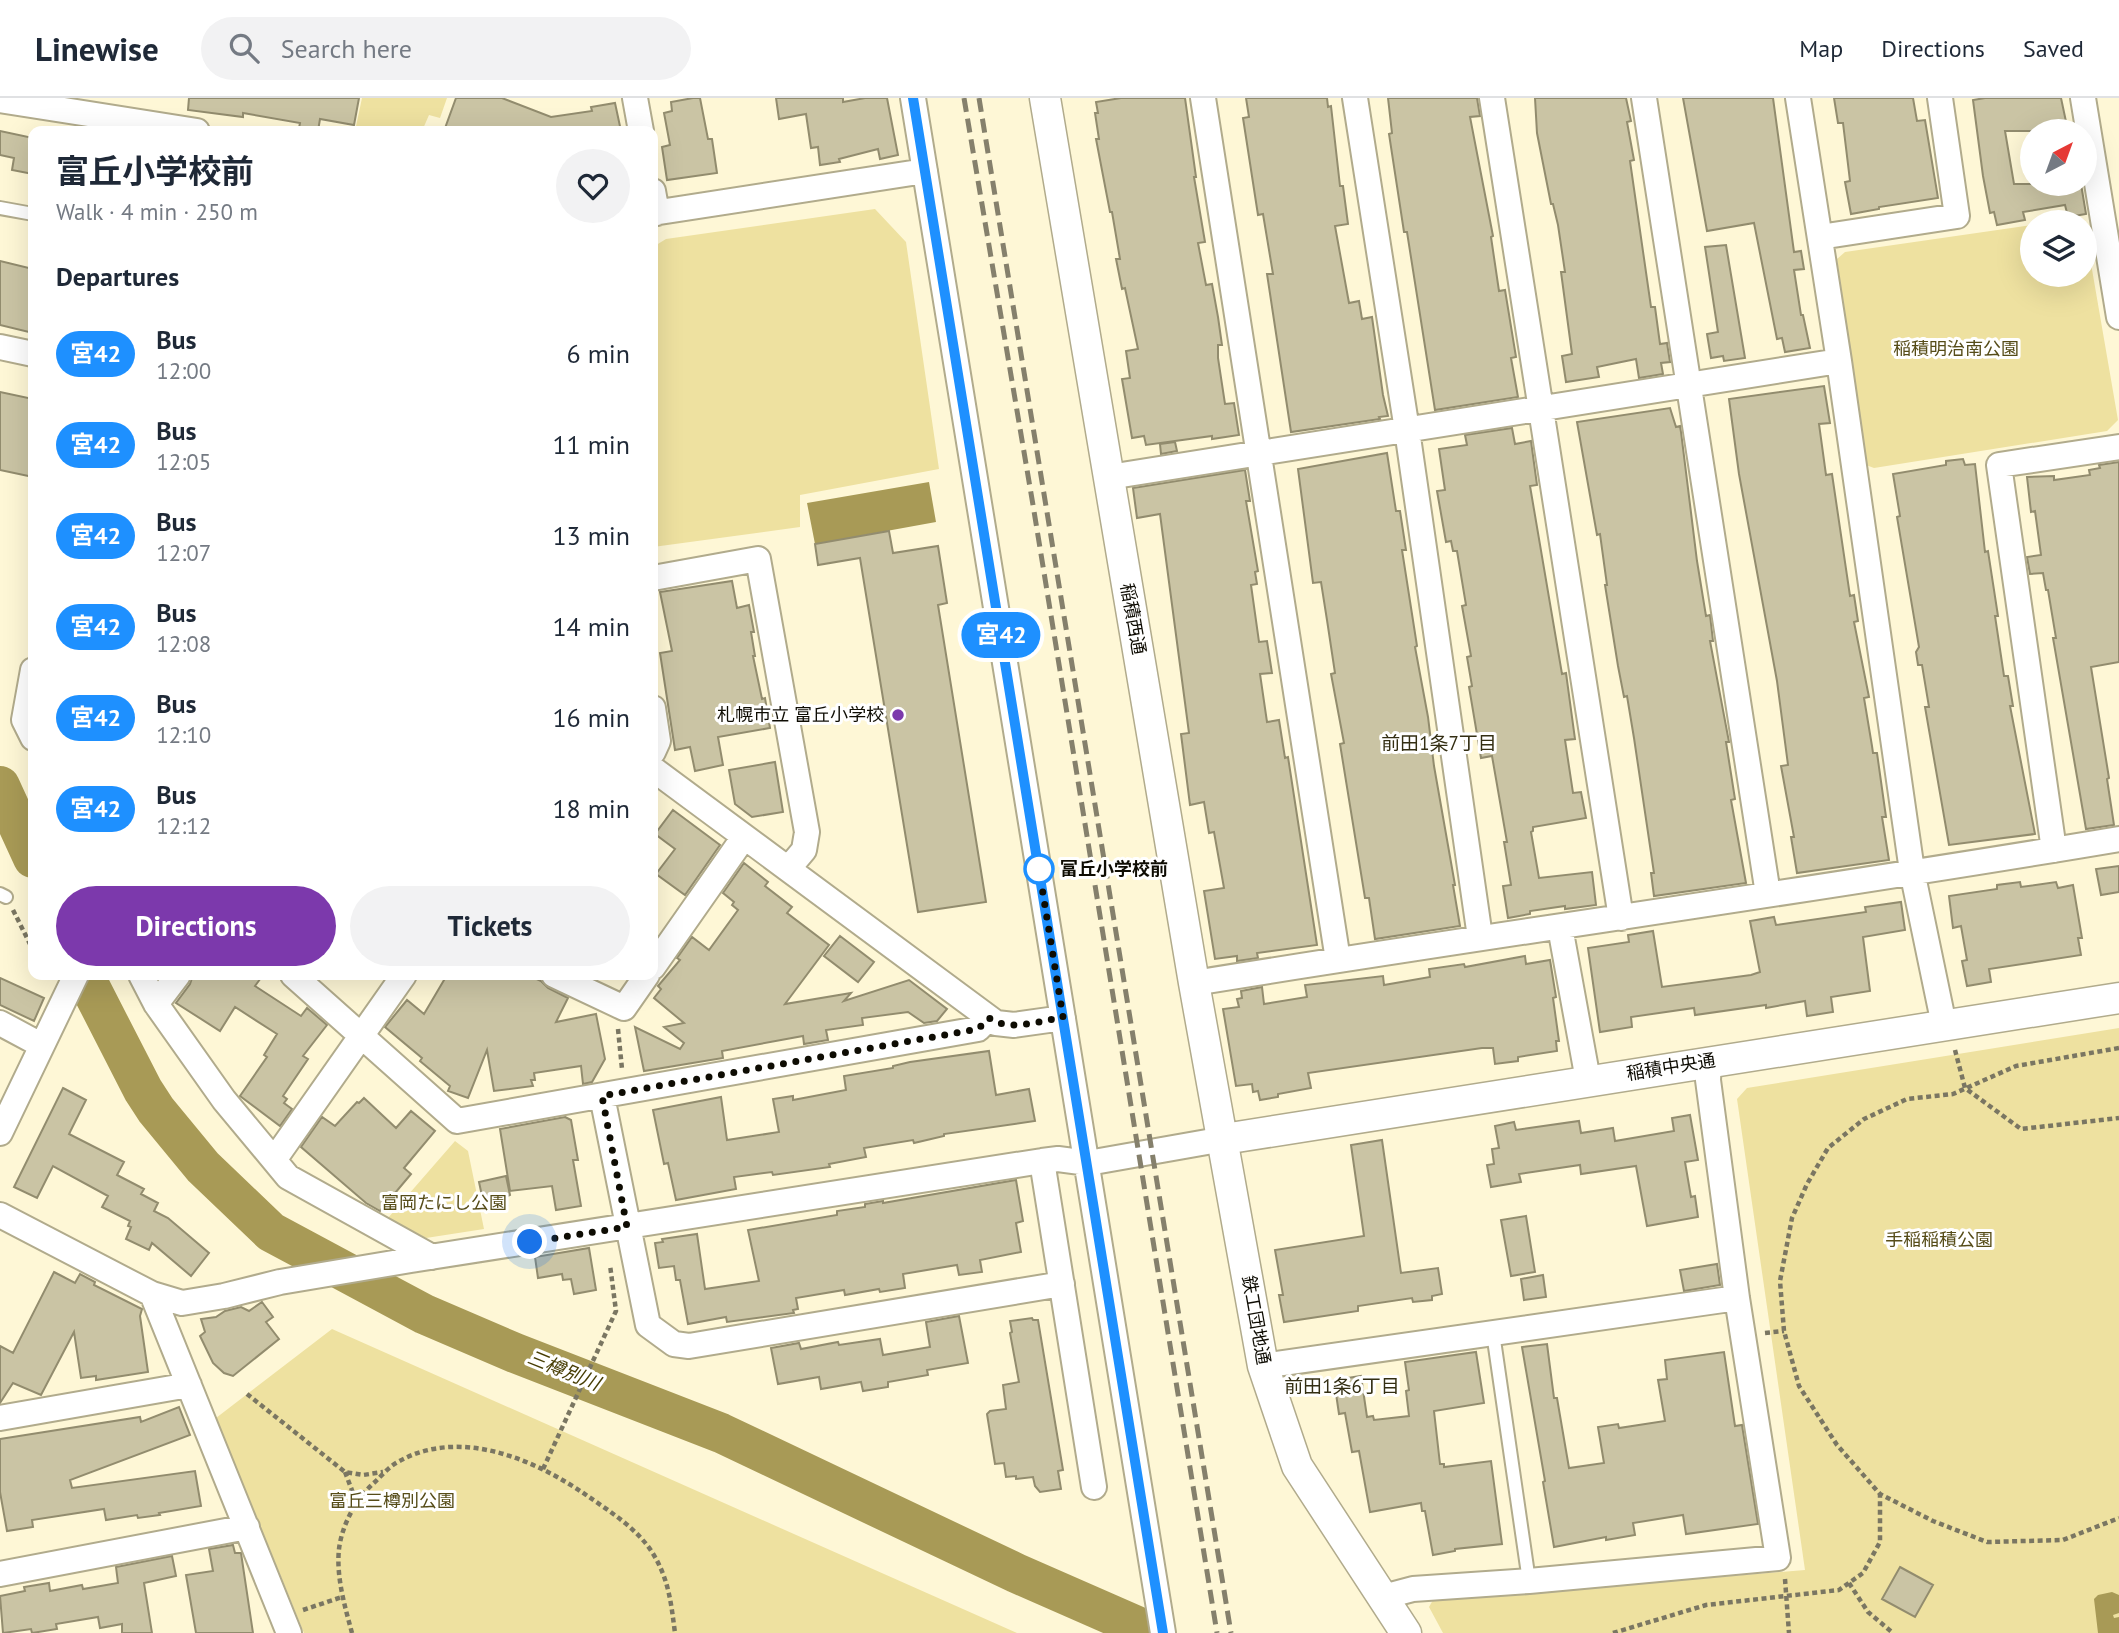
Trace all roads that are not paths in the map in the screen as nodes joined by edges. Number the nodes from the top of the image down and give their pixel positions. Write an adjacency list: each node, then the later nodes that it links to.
1 (635, 98): 14 (street)
2 (913, 98): 15 (street)
3 (1045, 98): 29 (street, 稲積西通)
4 (1203, 98): 28 (street)
5 (1355, 98): 26 (street)
6 (1492, 98): 25 (street)
7 (1644, 98): 24 (street)
8 (1798, 98): 19 (street)
9 (1940, 98): 19 (street)
10 (2083, 98): 20 (street)
11 (0, 100): 12 (street)
12 (124, 117): 13 (street)
13 (171, 126)
14 (640, 126)
15 (925, 171): 16 (street); 55 (street)
16 (658, 205)
17 (0, 208): 18 (lane)
18 (28, 213)
19 (1820, 237): 23 (street)
20 (2119, 317)
21 (0, 346): 22 (street)
22 (28, 353)
23 (1839, 361): 24 (street); 38 (street)
24 (1689, 385): 25 (street); 39 (street)
25 (1541, 408): 26 (street); 40 (street)
26 (1408, 430): 28 (street); 42 (street)
27 (2119, 447): 36 (street)
28 (1259, 455): 29 (street); 44 (street)
29 (1109, 477): 52 (street, 稲積西通)
30 (658, 578): 37 (street)
31 (28, 698): 32 (street)
32 (28, 728)
33 (658, 773): 34 (street)
34 (744, 837): 37 (street); 43 (street)
35 (2119, 839): 36 (street)
36 (2053, 850): 38 (street)
37 (788, 869): 56 (street)
38 (1912, 871): 39 (street); 58 (street)
39 (1768, 894): 40 (street)
40 (1621, 918): 41 (street)
41 (1560, 927): 42 (street); 62 (street)
42 (1480, 937): 44 (street)
43 (658, 960)
44 (1338, 960): 52 (street)
45 (74, 980): 60 (street)
46 (144, 980): 54 (street)
47 (174, 980): 54 (street)
48 (299, 980): 59 (street)
49 (400, 980): 59 (street)
50 (565, 980): 51 (street)
51 (644, 980)
52 (1194, 983): 65 (street, 稲積西通)
53 (2119, 998): 58 (street, 稲積中央通)
54 (156, 1004): 66 (street)
55 (1063, 1017): 56 (street); 68 (street)
56 (989, 1018): 63 (street)
57 (0, 1023): 60 (street)
58 (1948, 1033): 61 (street, 稲積中央通)
59 (360, 1035): 63 (street); 66 (street)
60 (41, 1045): 64 (street)
61 (1709, 1061): 62 (street, 稲積中央通); 74 (street)
62 (1588, 1080): 65 (street, 稲積中央通)
63 (614, 1093): 70 (street)
64 (0, 1133)
65 (1224, 1139): 68 (street); 76 (street, 鉄工団地通)
66 (274, 1160): 71 (street)
67 (1042, 1161): 68 (street); 70 (street); 72 (street)
68 (1088, 1163): 85 (street)
69 (0, 1215): 73 (street)
70 (627, 1227): 71 (street); 72 (street)
71 (422, 1258): 73 (street)
72 (1062, 1284): 79 (street)
73 (152, 1294): 77 (street)
74 (1737, 1298): 75 (street); 82 (street)
75 (1493, 1333): 76 (street); 82 (lane)
76 (1263, 1366): 83 (street, 鉄工団地通)
77 (189, 1385): 78 (street); 80 (street)
78 (0, 1418)
79 (1094, 1487)
80 (247, 1527): 81 (street); 84 (street)
81 (0, 1574)
82 (1529, 1581): 83 (street)
83 (1383, 1597): 86 (street, 鉄工団地通)
84 (292, 1623)
85 (1163, 1633)
86 (1406, 1633)

